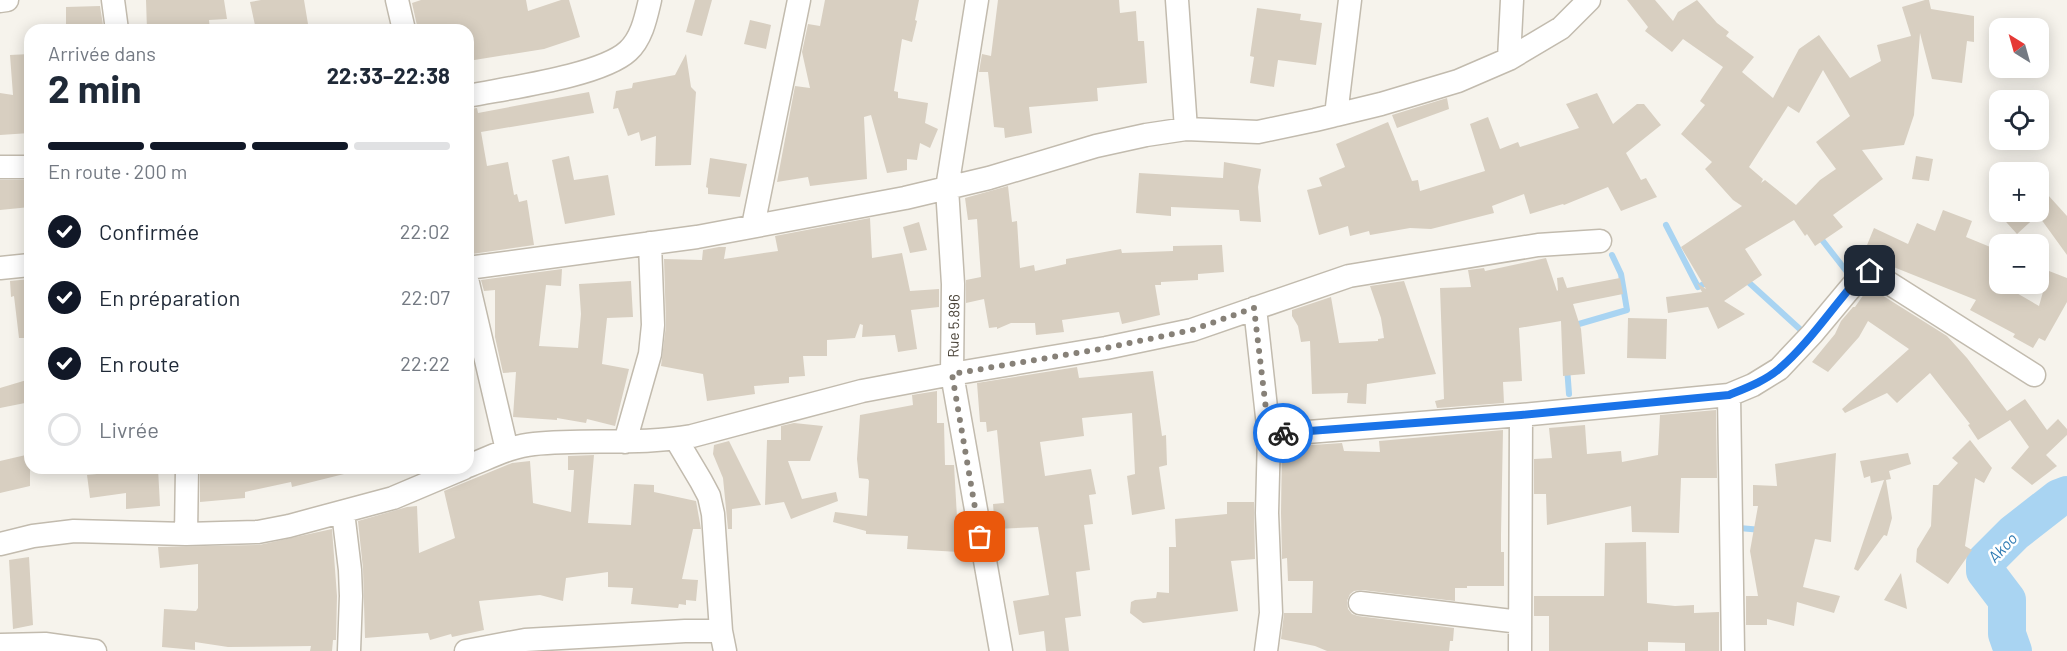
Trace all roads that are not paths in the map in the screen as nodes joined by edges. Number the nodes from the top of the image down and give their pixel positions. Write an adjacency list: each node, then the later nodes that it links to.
1 (7, 0): 11 (street)
2 (113, 0): 12 (street)
3 (397, 0): 13 (street)
4 (650, 0): 15 (street)
5 (799, 0): 21 (street)
6 (977, 0): 20 (street, Rue 5.896)
7 (1178, 0): 17 (street)
8 (1350, 0): 16 (street)
9 (1512, 0): 14 (street)
10 (1589, 0): 14 (street)
11 (0, 1)
12 (116, 24)
13 (403, 24)
14 (1509, 59): 16 (street)
15 (474, 95)
16 (1336, 115): 17 (street)
17 (1186, 129): 20 (street)
18 (0, 167): 19 (street)
19 (24, 167)
20 (947, 188): 21 (street); 29 (street, Rue 5.896)
21 (753, 226): 23 (street)
22 (1600, 241): 27 (street)
23 (650, 243): 25 (street); 35 (street)
24 (24, 266): 26 (street)
25 (474, 267)
26 (0, 268)
27 (1254, 308): 29 (street); 33 (street)
28 (474, 309): 36 (street)
29 (952, 374): 34 (street); 50 (street, Rue 5.896)
30 (2034, 375): 31 (street)
31 (1729, 395): 32 (street); 53 (street)
32 (1521, 415): 33 (street); 44 (street)
33 (1269, 435): 51 (street)
34 (676, 439): 35 (street); 45 (street)
35 (625, 442): 36 (street)
36 (507, 450): 37 (street)
37 (474, 464)
38 (187, 474): 41 (street)
39 (450, 474): 40 (street)
40 (343, 512): 41 (street); 48 (street)
41 (186, 534): 42 (street)
42 (0, 544)
43 (1360, 603): 44 (street)
44 (1520, 622): 52 (street)
45 (723, 641): 49 (street)
46 (0, 645): 47 (street)
47 (95, 651)
48 (348, 651)
49 (466, 651)
50 (1000, 651)
51 (1266, 651)
52 (1520, 651)
53 (1733, 651)

